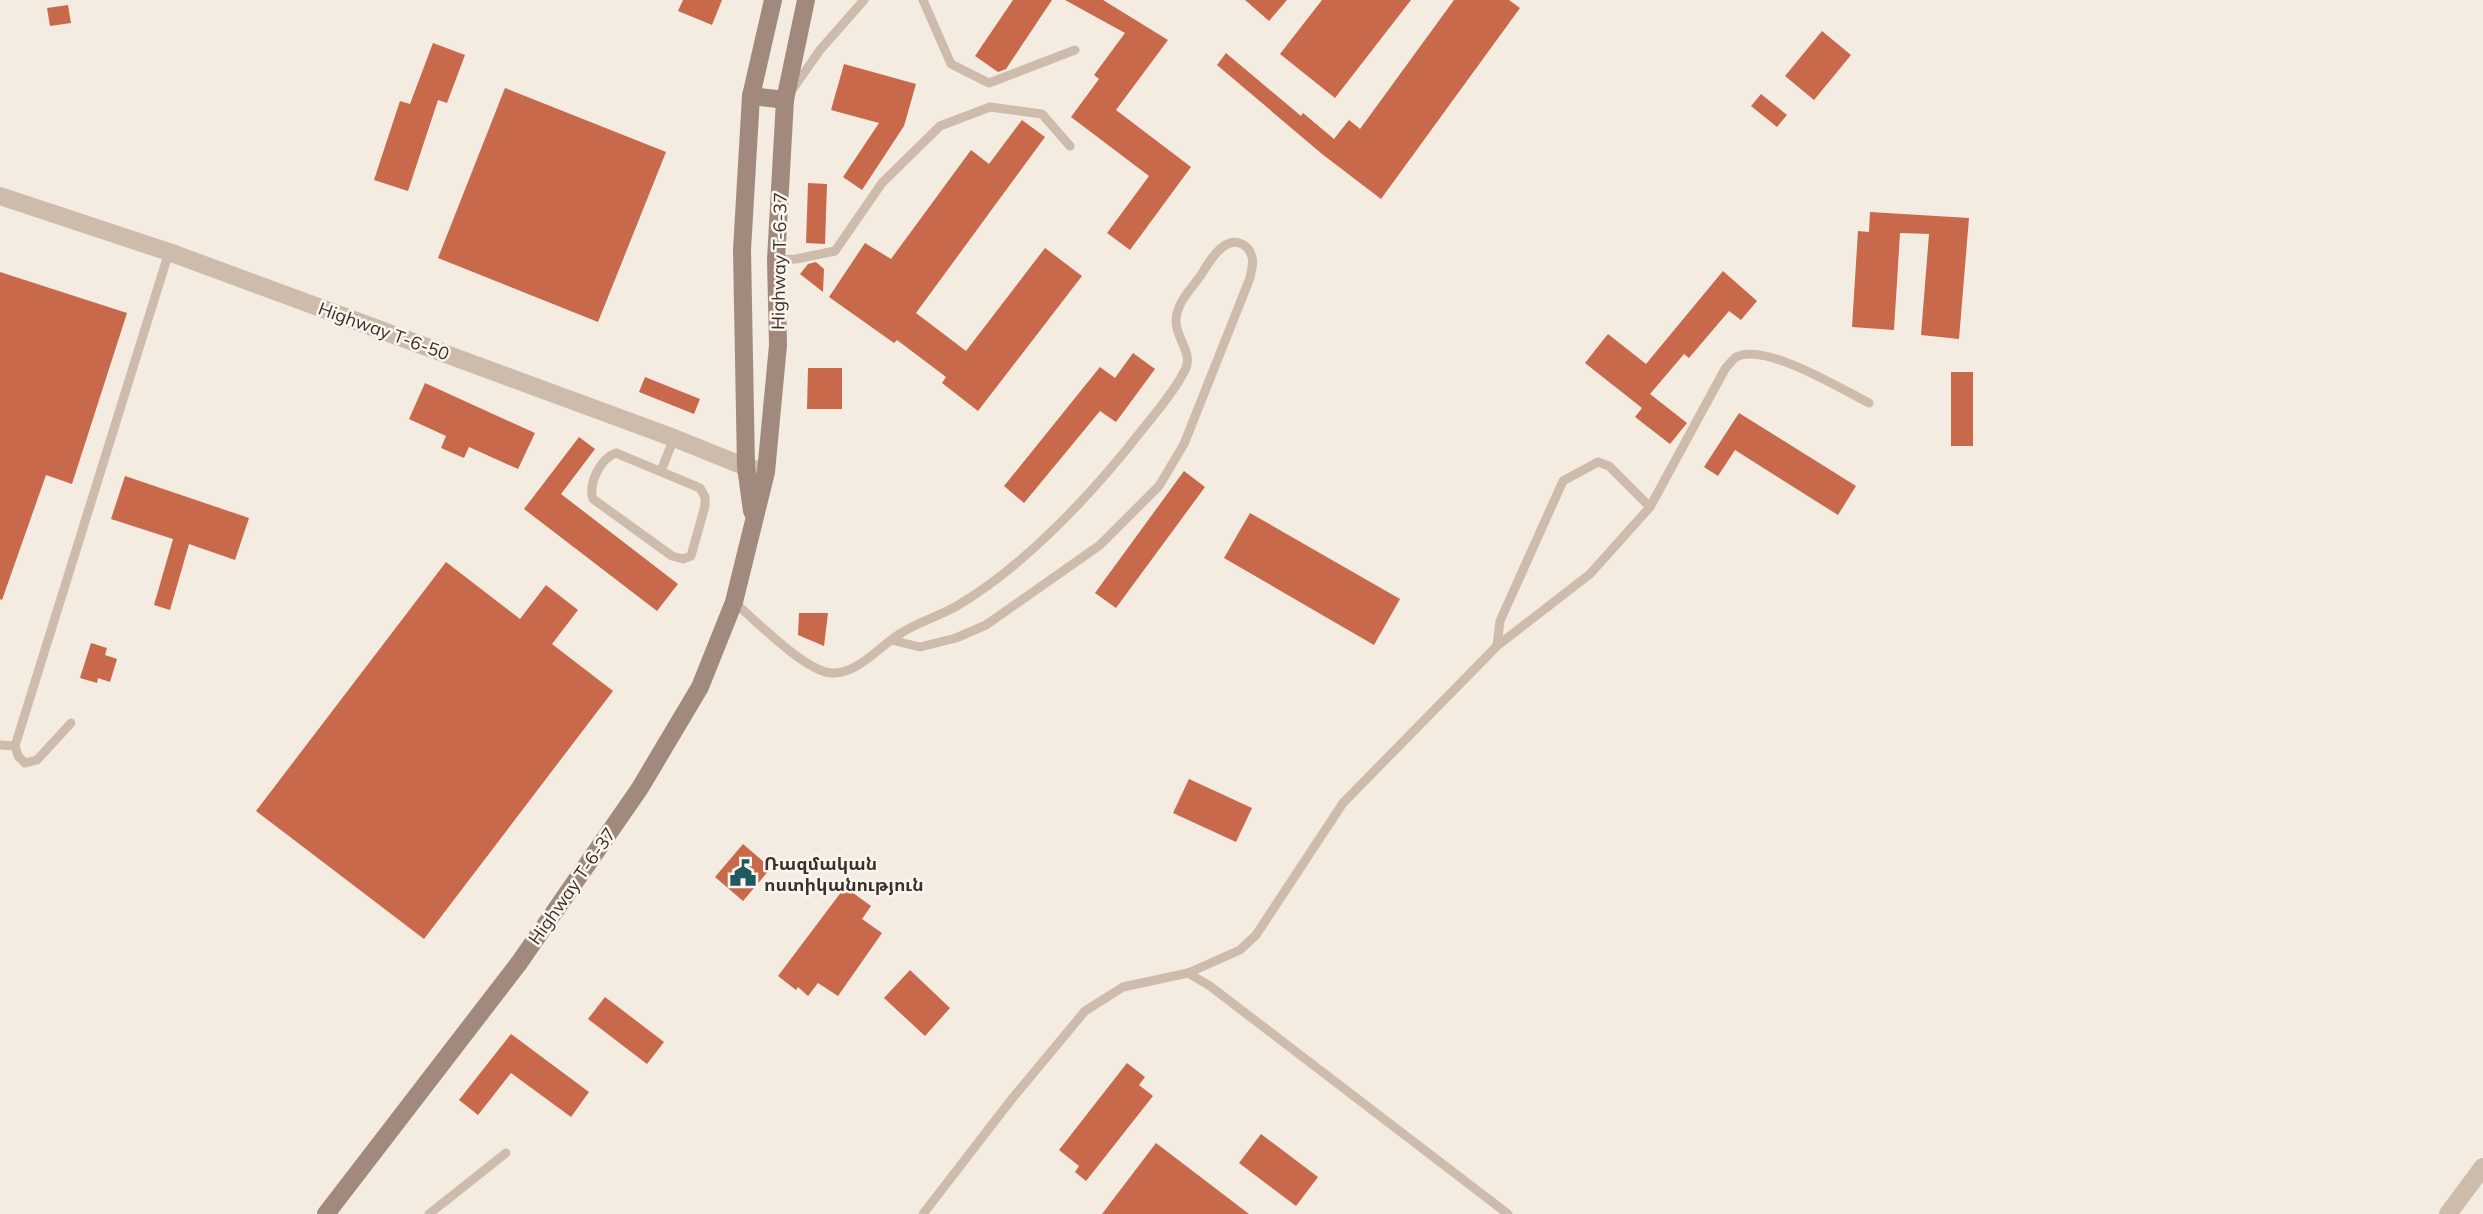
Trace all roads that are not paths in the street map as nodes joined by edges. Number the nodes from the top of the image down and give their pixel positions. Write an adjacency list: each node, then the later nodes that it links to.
1 (773, 0): 6 (main road, Highway T-6-37)
2 (806, 0): 7 (main road, Highway T-6-37)
3 (864, 0): 7 (lane)
4 (923, 0): 5 (lane)
5 (1075, 50)
6 (751, 96): 7 (main road); 14 (main road, Highway T-6-37)
7 (785, 100): 11 (main road, Highway T-6-37)
8 (1070, 146): 11 (lane)
9 (0, 196): 10 (street, Highway T-6-50)
10 (169, 251): 13 (street, Highway T-6-50); 24 (lane)
11 (776, 260): 16 (main road, Highway T-6-37)
12 (1869, 403): 17 (lane)
13 (674, 438): 14 (street, Highway T-6-50); 15 (lane)
14 (746, 467): 16 (street, Highway T-6-50); 18 (main road, Highway T-6-37)
15 (662, 471): 15 (lane)
16 (766, 472): 18 (main road, Highway T-6-37)
17 (1650, 507): 21 (lane); 21 (lane)
18 (753, 523): 19 (main road, Highway T-6-37)
19 (734, 602): 20 (lane); 28 (main road, Highway T-6-37)
20 (891, 640): 20 (lane)
21 (1497, 646): 25 (lane)
22 (71, 723): 24 (lane)
23 (0, 745): 24 (lane)
24 (15, 746)
25 (1188, 973): 32 (lane); 33 (lane)
26 (506, 1153): 31 (lane)
27 (2483, 1167): 34 (street)
28 (341, 1195): 29 (main road, Highway T-6-37); 30 (lane)
29 (326, 1214)
30 (338, 1214)
31 (429, 1214)
32 (923, 1214)
33 (1508, 1214)
34 (2448, 1214)

